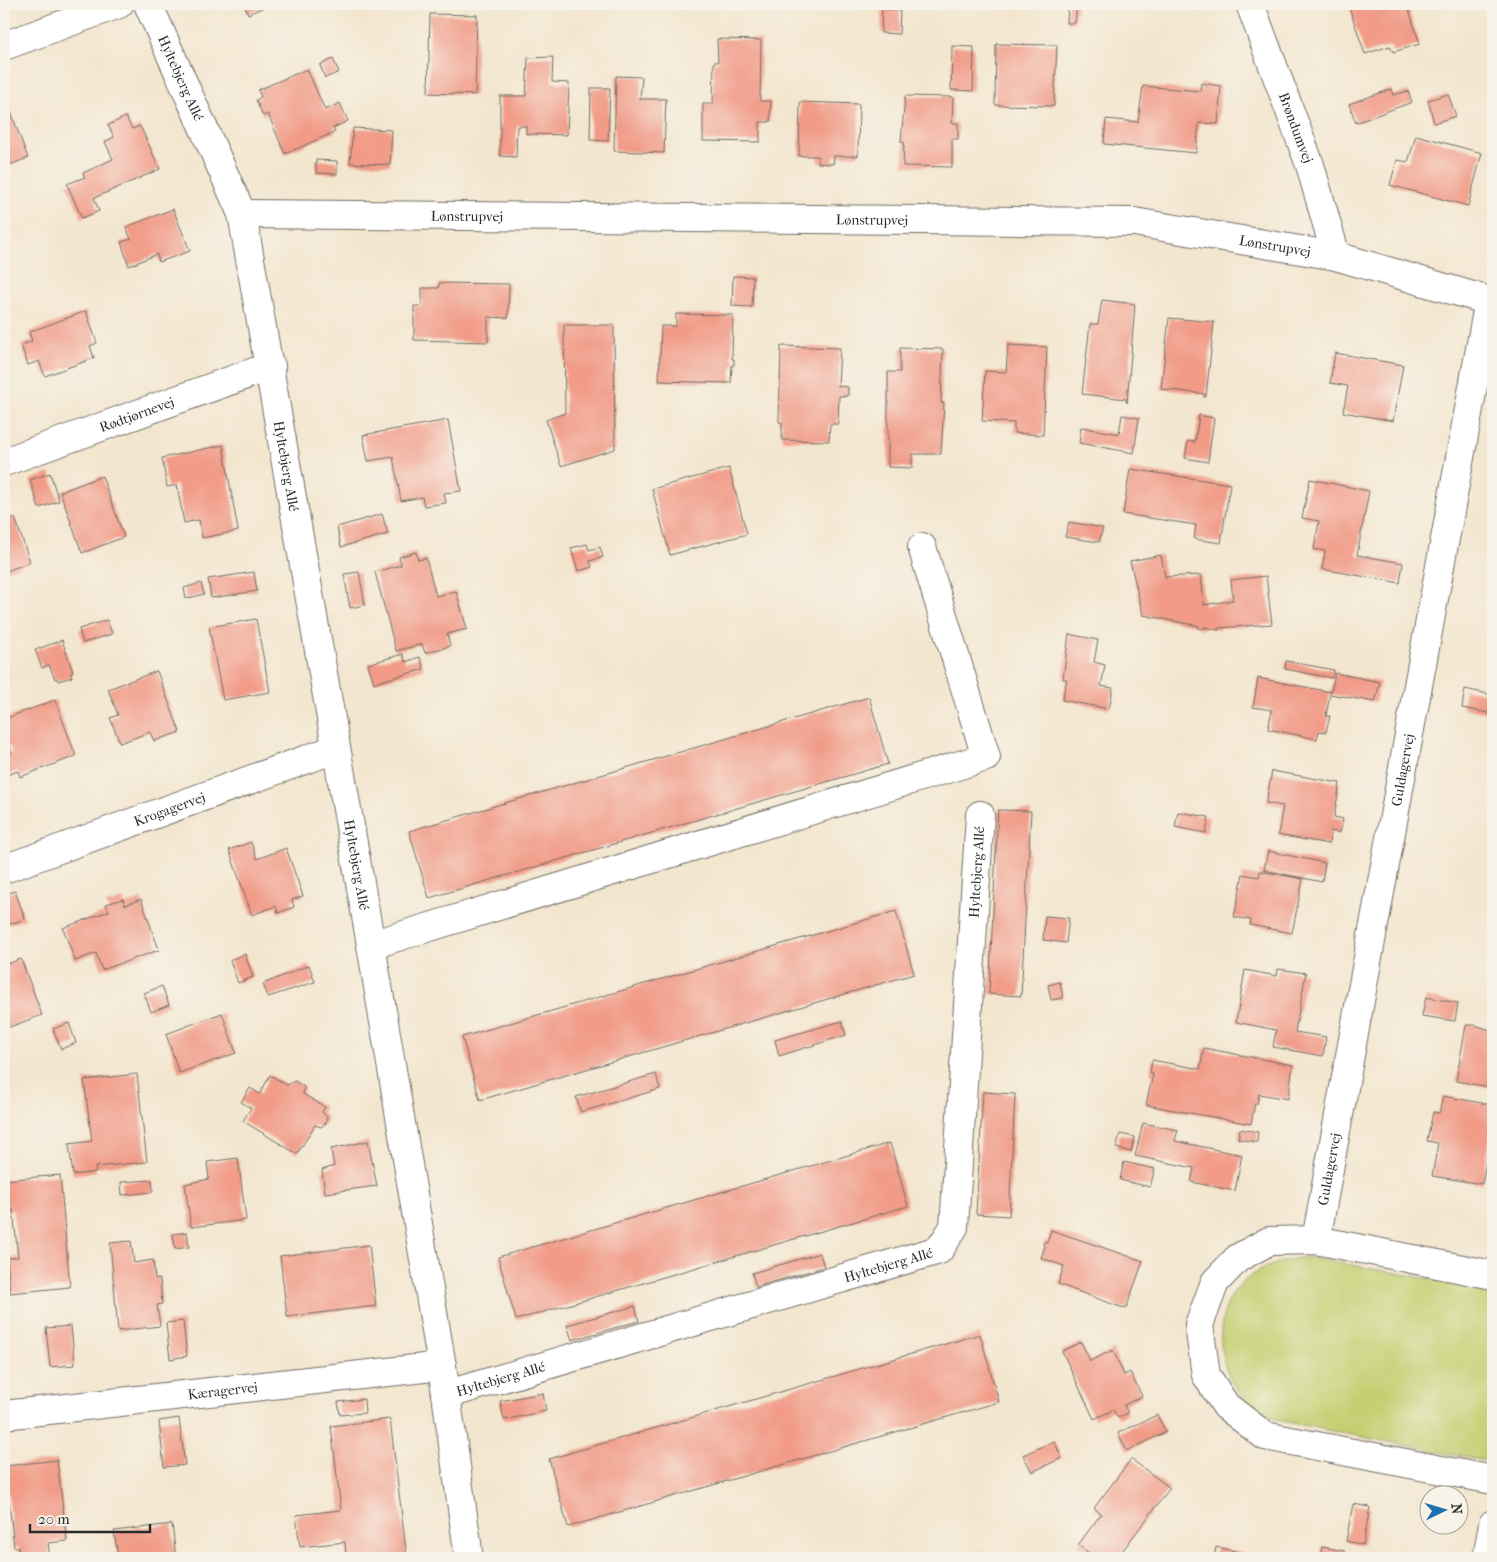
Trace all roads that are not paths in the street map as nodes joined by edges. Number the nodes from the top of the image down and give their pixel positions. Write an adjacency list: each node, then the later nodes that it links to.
1 (119, 4): 4 (street)
2 (148, 4): 5 (street, Hyltebjerg Allé)
3 (1250, 4): 6 (street, Brøndumvej)
4 (4, 46)
5 (242, 214): 6 (street, Lønstrupvej); 8 (street, Hyltebjerg Allé)
6 (1336, 256): 7 (street, Lønstrupvej)
7 (1491, 301): 15 (street, Guldagervej)
8 (270, 366): 9 (street, Rødtjørnevej); 11 (street, Hyltebjerg Allé)
9 (4, 462)
10 (922, 547): 14 (street)
11 (335, 749): 13 (street, Krogagervej); 14 (street, Hyltebjerg Allé)
12 (980, 815): 18 (street, Hyltebjerg Allé)
13 (4, 869)
14 (371, 945): 17 (street, Hyltebjerg Allé)
15 (1316, 1240): 16 (street); 20 (street)
16 (1493, 1275)
17 (442, 1366): 18 (street, Hyltebjerg Allé); 19 (street, Kæragervej)
18 (445, 1395): 22 (street, Hyltebjerg Allé)
19 (4, 1415)
20 (1493, 1480)
21 (1493, 1524): 23 (street)
22 (469, 1558)
23 (1487, 1558)

